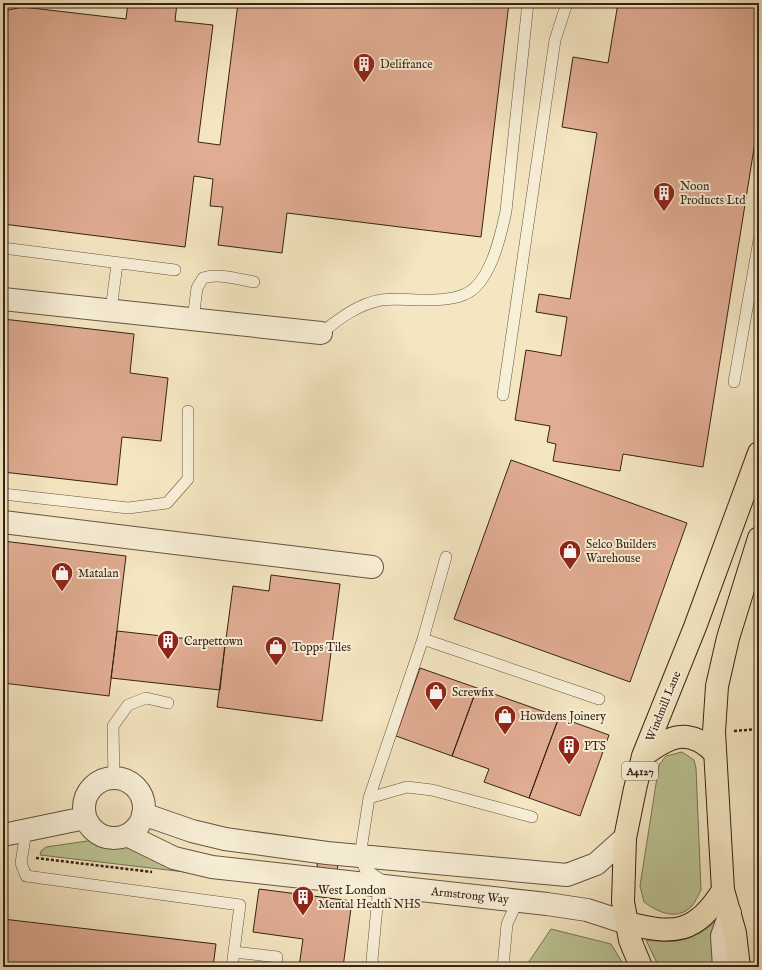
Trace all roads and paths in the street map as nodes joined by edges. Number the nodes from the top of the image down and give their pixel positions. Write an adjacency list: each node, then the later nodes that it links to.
1 (528, 3): 11 (lane)
2 (566, 3): 13 (lane)
3 (759, 240): 12 (lane)
4 (3, 248): 5 (lane)
5 (116, 264): 6 (lane); 9 (lane)
6 (174, 270)
7 (254, 282): 10 (lane)
8 (3, 299): 9 (street)
9 (111, 310): 10 (street)
10 (193, 319): 11 (street)
11 (321, 333)
12 (734, 382)
13 (503, 395)
14 (188, 411): 16 (lane)
15 (759, 453): 25 (main road, Windmill Lane / A4127)
16 (3, 494)
17 (3, 522): 20 (street)
18 (759, 538): 24 (main road)
19 (446, 557): 21 (lane)
20 (372, 567)
21 (423, 639): 22 (lane); 27 (lane)
22 (599, 699)
23 (168, 703): 26 (lane)
24 (714, 752): 25 (main road); 39 (main road)
25 (643, 756): 34 (main road, Windmill Lane / A4127)
26 (114, 779): 28 (street); 30 (street)
27 (370, 798): 29 (lane); 35 (lane)
28 (143, 814): 33 (street); 35 (street)
29 (532, 817)
30 (85, 818): 31 (street); 33 (street)
31 (26, 831): 32 (street); 36 (lane)
32 (3, 835)
33 (127, 835): 38 (street, Armstrong Way)
34 (625, 838): 35 (street); 42 (main road, Windmill Lane / A4127)
35 (360, 856): 38 (lane)
36 (23, 857): 37 (path); 43 (lane)
37 (156, 872)
38 (385, 886): 40 (street, Armstrong Way); 46 (lane)
39 (723, 890): 41 (main road); 42 (main road)
40 (518, 900): 42 (street, Armstrong Way); 47 (lane)
41 (730, 913): 49 (street); 50 (main road)
42 (627, 923): 48 (main road, Windmill Lane / A4127)
43 (234, 952): 44 (lane); 45 (lane)
44 (232, 967)
45 (276, 967)
46 (374, 967)
47 (503, 967)
48 (642, 967)
49 (724, 967)
50 (739, 967)

